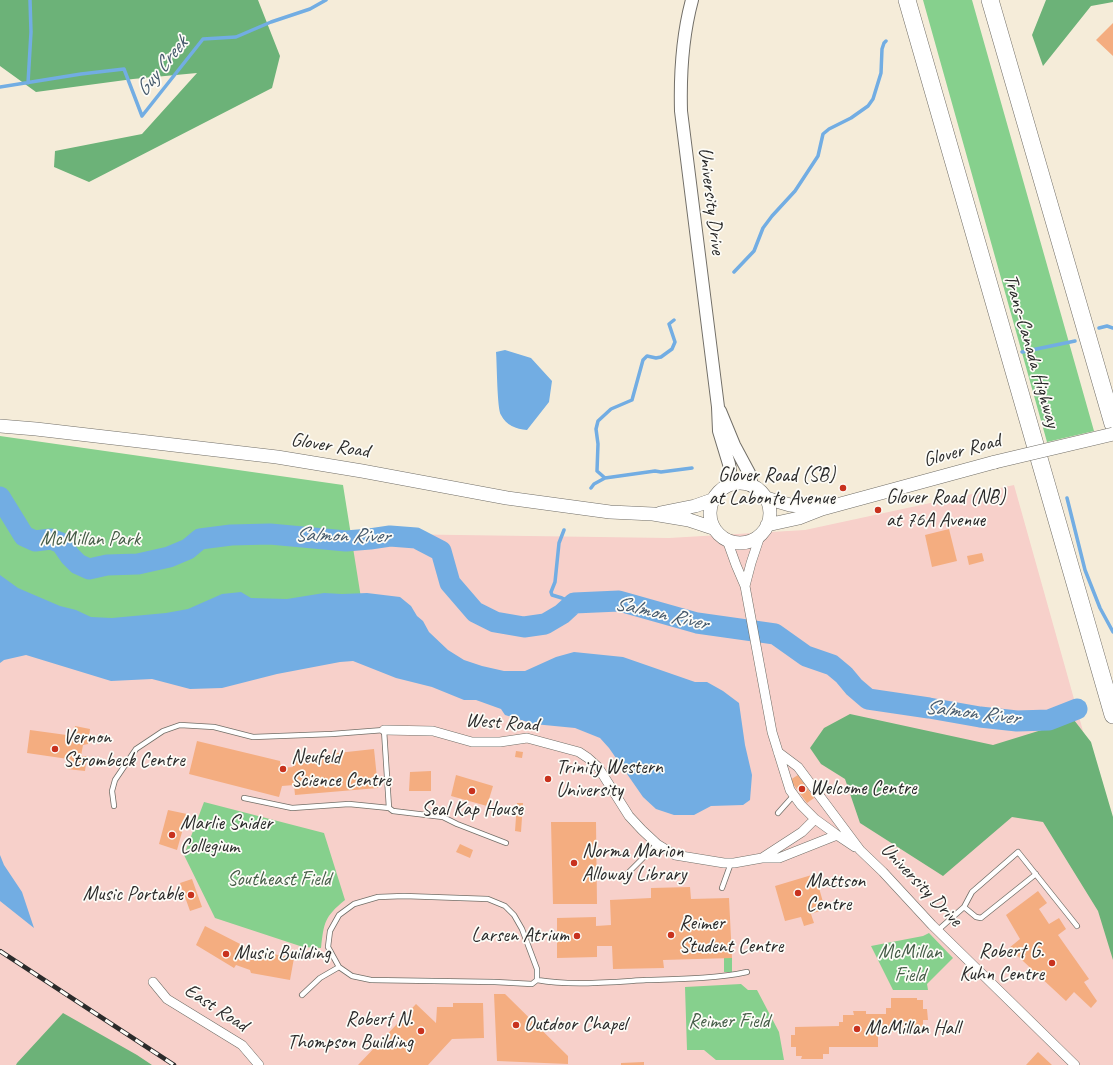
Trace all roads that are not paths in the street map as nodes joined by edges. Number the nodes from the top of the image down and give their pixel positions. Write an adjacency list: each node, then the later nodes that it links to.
1 (692, 0): 4 (street, University Drive)
2 (907, 0): 19 (highway, Trans-Canada Highway)
3 (990, 0): 5 (highway)
4 (718, 407): 8 (street, University Drive); 9 (street, University Drive)
5 (1113, 424)
6 (0, 426): 13 (main road, Glover Road)
7 (1113, 434): 12 (main road, Glover Road, bridge)
8 (752, 486): 9 (main road); 10 (main road)
9 (725, 487): 11 (main road)
10 (766, 498): 12 (main road, Glover Road); 14 (main road)
11 (712, 500): 13 (main road, Glover Road); 15 (main road)
12 (822, 508): 14 (main road, Glover Road)
13 (653, 514): 15 (main road, Glover Road)
14 (767, 525): 16 (main road)
15 (713, 528): 17 (main road)
16 (760, 536): 17 (main road); 18 (street, University Drive)
17 (727, 540): 18 (street, University Drive)
18 (746, 588): 21 (street, University Drive)
19 (1113, 715)
20 (384, 730): 24 (lane); 25 (lane); 30 (street, West Road)
21 (778, 752): 22 (street, University Drive); 31 (street, University Drive)
22 (794, 795): 26 (lane); 27 (street, University Drive)
23 (244, 798): 25 (lane)
24 (114, 806)
25 (389, 808): 29 (lane)
26 (778, 813)
27 (815, 819): 28 (street, University Drive); 32 (street, West Road)
28 (837, 835): 31 (street, University Drive); 32 (street, West Road)
29 (506, 843)
30 (657, 844): 33 (street, West Road); 34 (lane)
31 (860, 850): 39 (street, University Drive)
32 (762, 858): 33 (street, West Road)
33 (731, 863): 36 (lane)
34 (626, 874)
35 (1036, 874): 37 (lane); 37 (lane); 38 (lane)
36 (722, 888)
37 (964, 907): 39 (lane)
38 (1077, 926)
39 (938, 931): 46 (street, University Drive)
40 (339, 967): 42 (lane); 42 (lane); 44 (lane)
41 (746, 972): 42 (lane)
42 (537, 980)
43 (153, 982): 45 (street, East Road)
44 (302, 995)
45 (259, 1065)
46 (1075, 1065)

